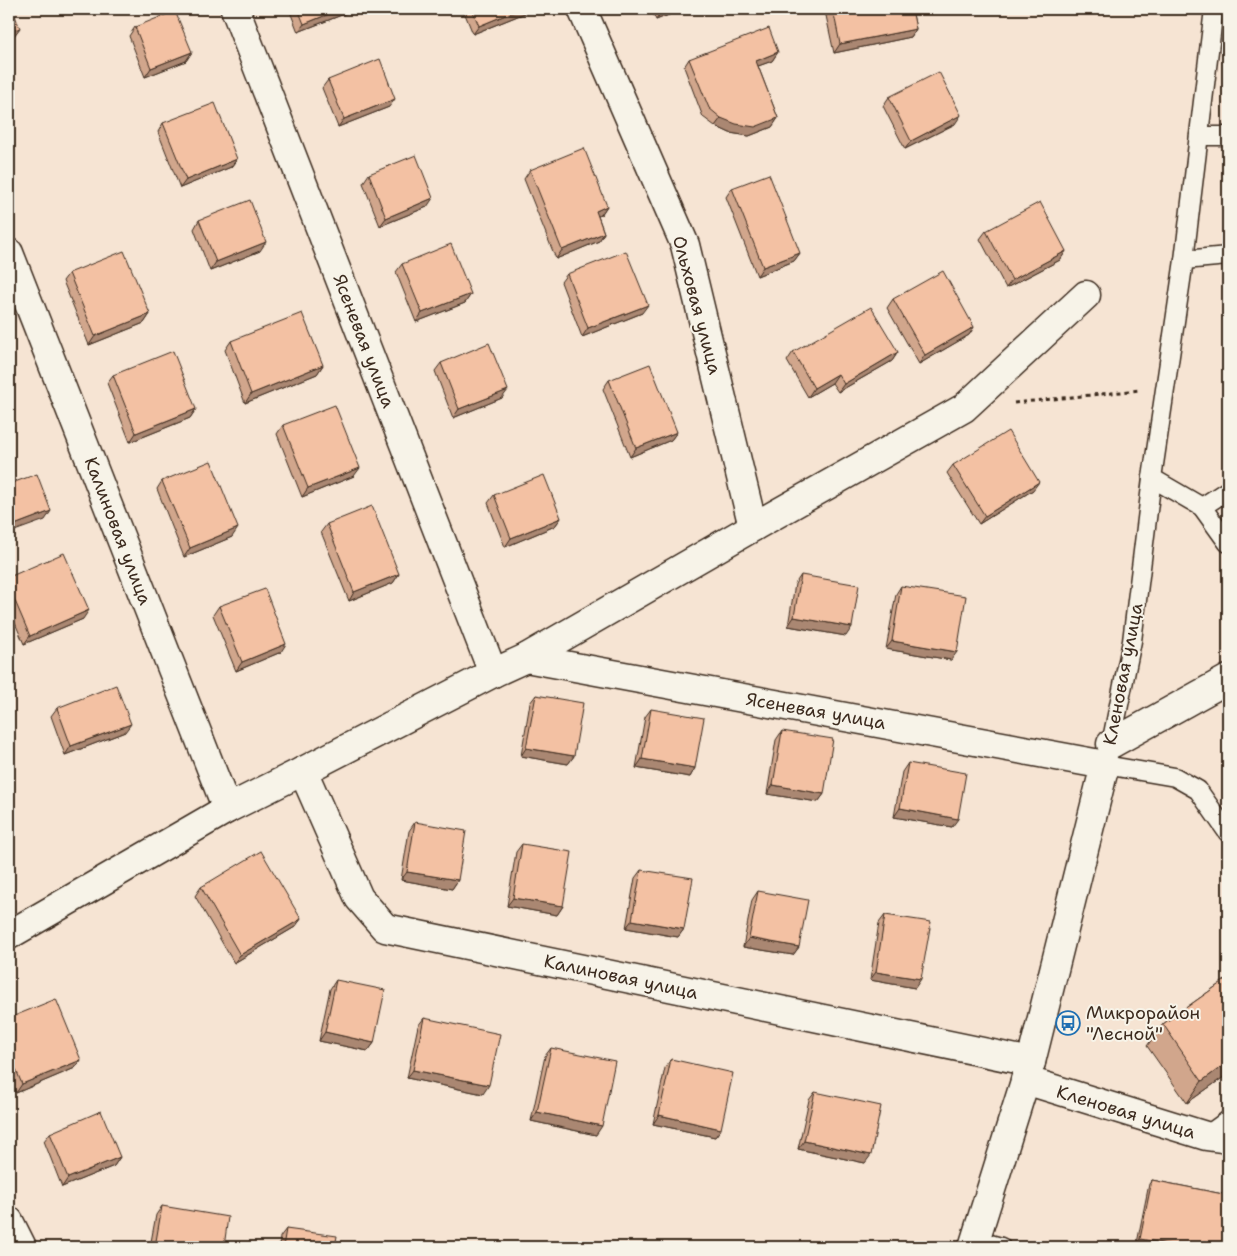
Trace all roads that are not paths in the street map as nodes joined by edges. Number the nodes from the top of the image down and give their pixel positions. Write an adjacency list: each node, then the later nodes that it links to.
1 (235, 9): 16 (street, Ясеневая улица)
2 (582, 9): 13 (street, Ольховая улица)
3 (1214, 9): 4 (lane, Кленовая улица)
4 (1199, 136): 5 (lane); 8 (lane, Кленовая улица)
5 (1228, 136)
6 (9, 254): 20 (street, Калиновая улица)
7 (1228, 256): 8 (lane)
8 (1184, 260): 10 (lane, Кленовая улица)
9 (1086, 295): 13 (street)
10 (1152, 478): 12 (lane); 18 (lane, Кленовая улица)
11 (1228, 490): 12 (lane)
12 (1202, 507): 14 (lane)
13 (753, 527): 15 (street)
14 (1228, 543)
15 (526, 658): 16 (street); 18 (street, Ясеневая улица)
16 (493, 673): 19 (street)
17 (1228, 679): 18 (street)
18 (1108, 754): 21 (lane); 23 (street, Кленовая улица)
19 (303, 771): 20 (street); 23 (street, Калиновая улица)
20 (227, 808): 22 (street)
21 (1228, 833)
22 (9, 935)
23 (1028, 1071): 25 (street, Кленовая улица); 27 (street, Кленовая улица)
24 (1228, 1120): 25 (lane)
25 (1217, 1138)
26 (9, 1221): 28 (street)
27 (974, 1243): 29 (lane)
28 (22, 1247)
29 (1001, 1247)

